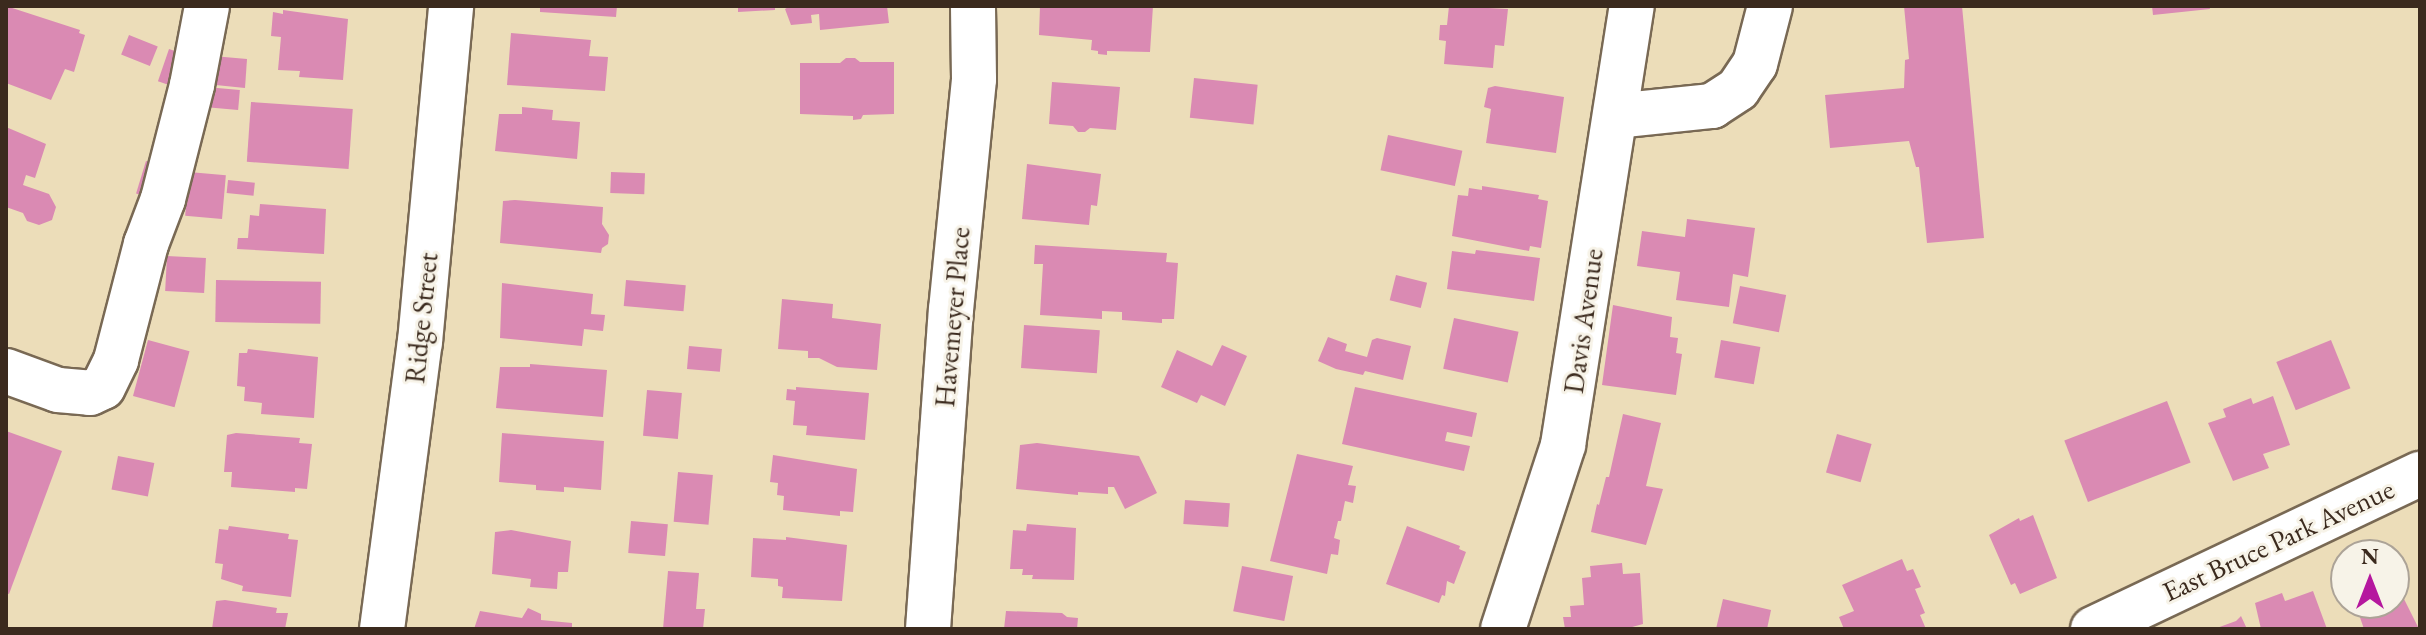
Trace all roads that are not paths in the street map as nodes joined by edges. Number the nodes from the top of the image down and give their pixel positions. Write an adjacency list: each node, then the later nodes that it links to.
1 (207, 6): 7 (street)
2 (451, 6): 9 (street, Ridge Street)
3 (973, 6): 10 (street, Havemeyer Place)
4 (1632, 6): 6 (street, Davis Avenue)
5 (1770, 6): 6 (street)
6 (1615, 116): 11 (street, Davis Avenue)
7 (6, 371)
8 (2420, 474): 12 (street, East Bruce Park Avenue)
9 (382, 629)
10 (928, 629)
11 (1503, 629)
12 (2093, 629)

